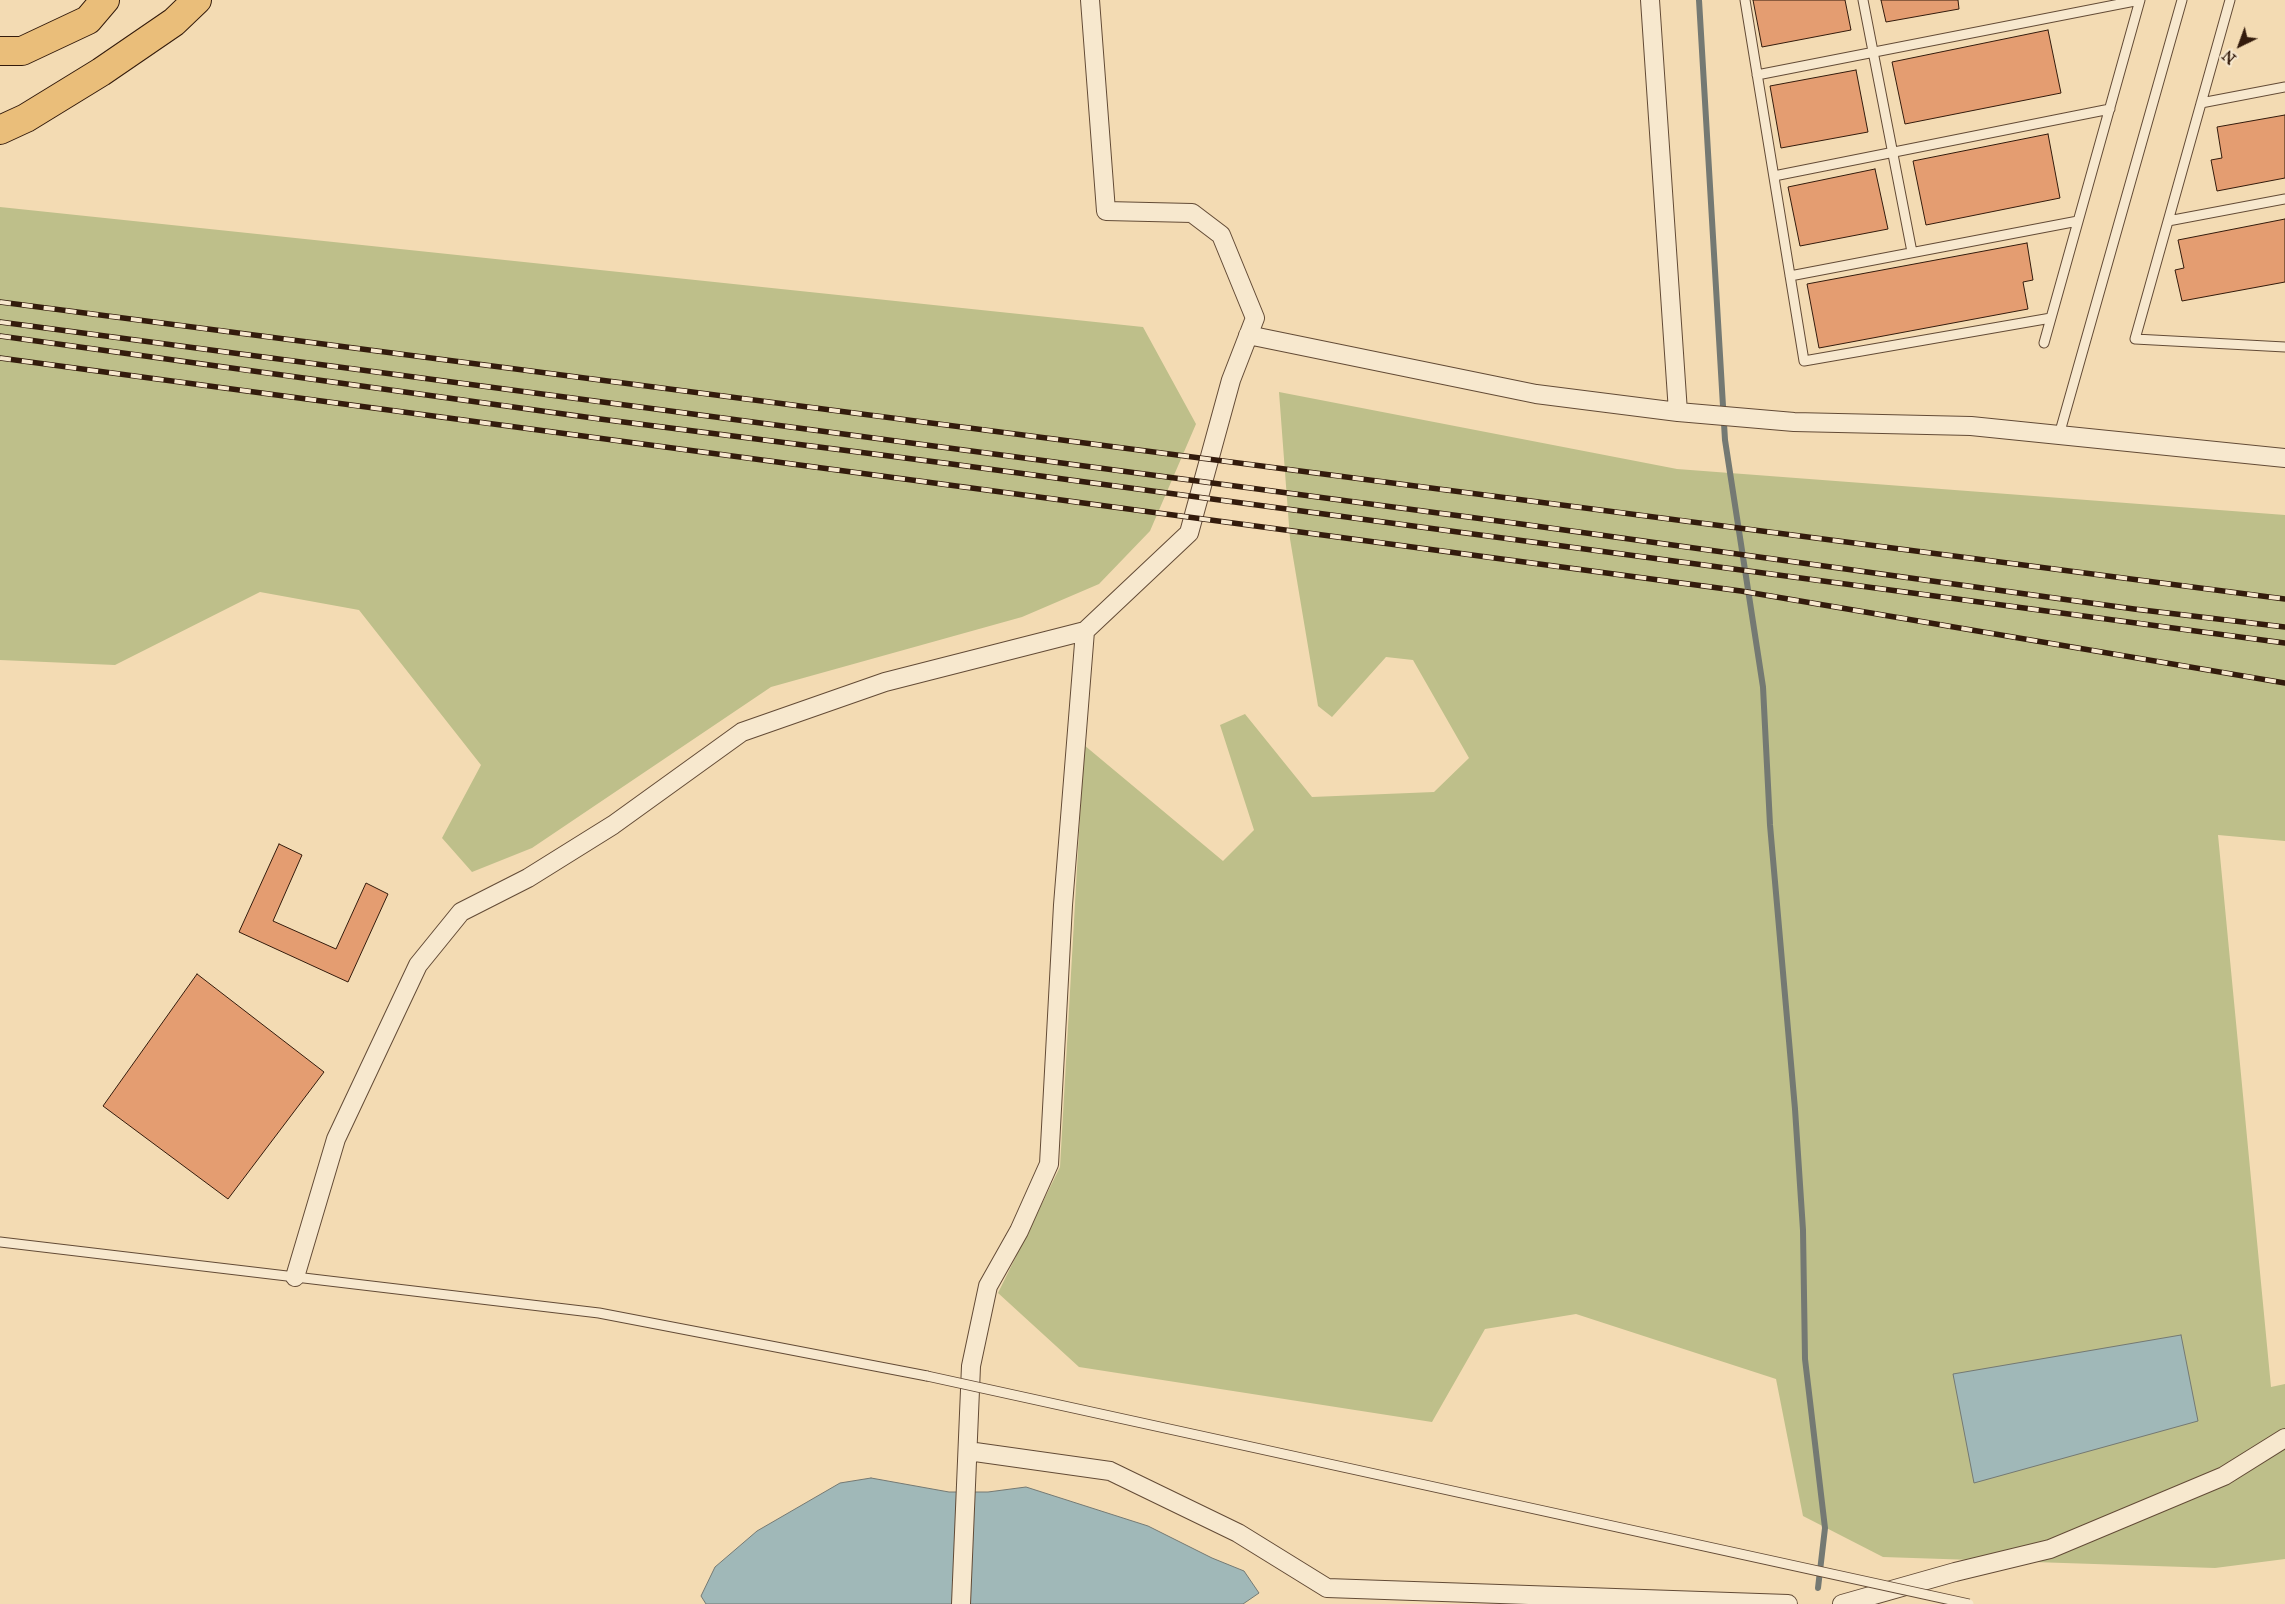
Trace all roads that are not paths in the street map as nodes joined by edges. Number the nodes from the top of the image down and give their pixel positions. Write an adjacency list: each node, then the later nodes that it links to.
1 (105, 0): 11 (highway)
2 (170, 0): 13 (highway)
3 (197, 0): 13 (highway)
4 (1090, 0): 27 (street)
5 (1650, 0): 30 (street)
6 (1745, 0): 14 (lane)
7 (1862, 0): 12 (lane)
8 (2140, 0): 12 (lane); 17 (lane)
9 (2182, 0): 31 (lane)
10 (2230, 0): 16 (lane)
11 (0, 51)
12 (1873, 53): 14 (lane); 19 (lane)
13 (101, 72): 18 (highway)
14 (1757, 75): 20 (lane)
15 (2285, 87): 16 (lane)
16 (2201, 103): 23 (lane)
17 (2110, 109): 19 (lane); 22 (lane)
18 (0, 130)
19 (1893, 153): 20 (lane); 24 (lane)
20 (1774, 176): 25 (lane)
21 (2285, 199): 23 (lane)
22 (2078, 221): 24 (lane); 26 (lane)
23 (2168, 221): 29 (lane)
24 (1912, 252): 25 (lane)
25 (1790, 276): 26 (lane)
26 (2051, 318): 28 (lane)
27 (1248, 335): 30 (street); 33 (street)
28 (2044, 343)
29 (2285, 347)
30 (1678, 412): 31 (street)
31 (2059, 435): 32 (street)
32 (2285, 458)
33 (1085, 631): 35 (street); 37 (street)
34 (0, 1242): 35 (lane)
35 (295, 1277): 41 (lane, bridge)
36 (2285, 1438): 40 (street)
37 (968, 1451): 38 (street); 39 (street)
38 (962, 1604)
39 (1788, 1604)
40 (1842, 1604)
41 (1969, 1604)

